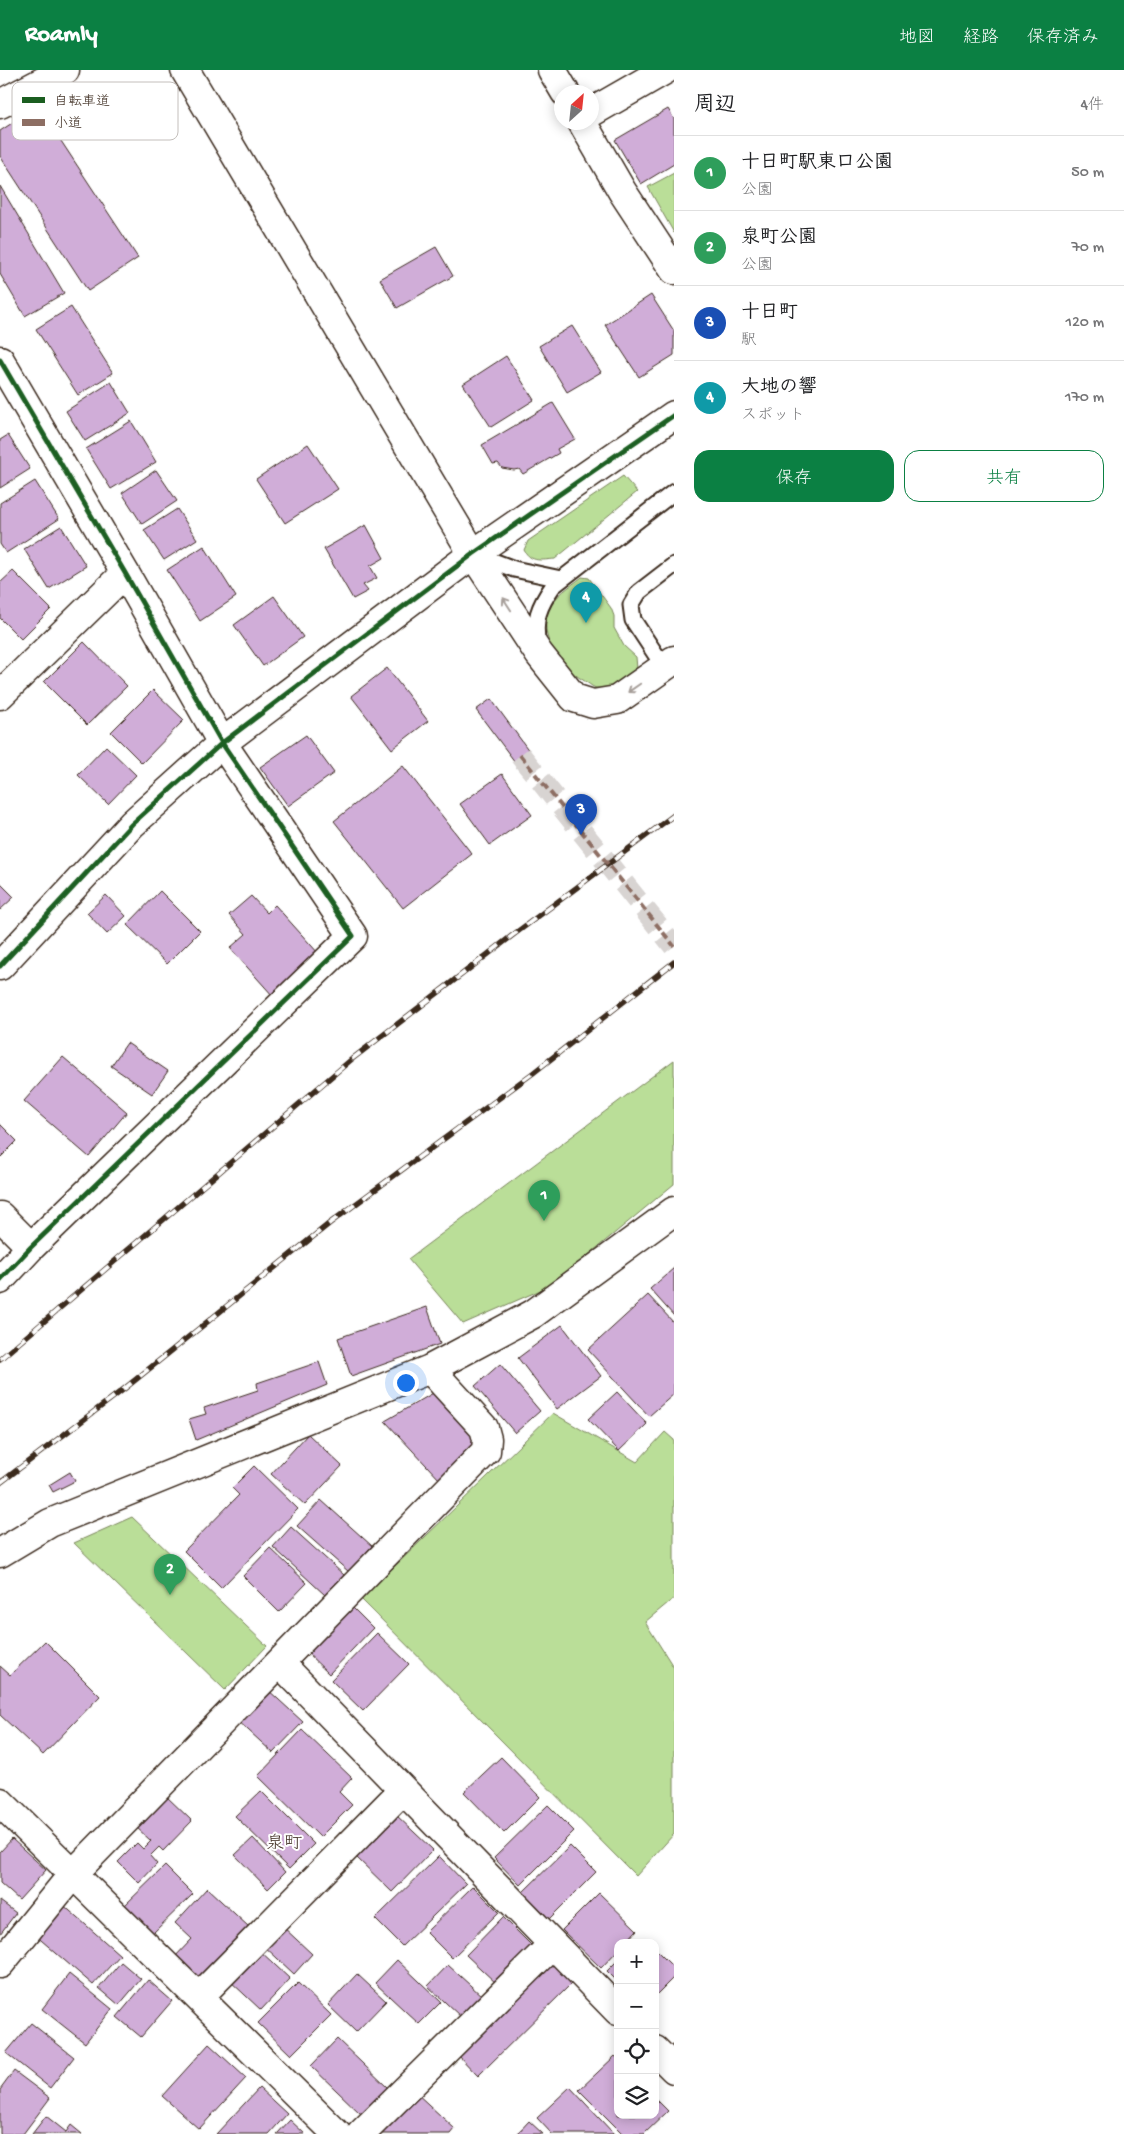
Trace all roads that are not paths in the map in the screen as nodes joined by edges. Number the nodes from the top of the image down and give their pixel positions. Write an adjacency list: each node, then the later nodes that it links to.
1 (65, 70): 5 (street)
2 (185, 70): 15 (street)
3 (552, 70): 6 (street)
4 (665, 70): 9 (street)
5 (42, 82)
6 (561, 85)
7 (12, 98): 8 (street)
8 (0, 104)
9 (599, 108)
10 (587, 130): 11 (street)
11 (674, 270)
12 (0, 360): 17 (street)
13 (674, 415): 15 (street)
14 (674, 492): 18 (lane)
15 (474, 554): 18 (lane); 19 (street, one-way to 15); 22 (street)
16 (674, 565): 20 (lane)
17 (126, 573): 21 (street); 22 (street)
18 (562, 579): 19 (lane)
19 (540, 654): 20 (street, one-way to 19)
20 (669, 664)
21 (0, 695)
22 (222, 743): 23 (street); 26 (street)
23 (0, 966)
24 (674, 1211): 28 (street)
25 (0, 1216): 26 (street)
26 (31, 1247): 27 (street)
27 (0, 1280)
28 (430, 1369): 29 (street); 30 (street)
29 (0, 1553)
30 (280, 1663): 31 (street); 33 (street)
31 (403, 1790): 34 (street); 36 (street)
32 (0, 1802): 33 (street)
33 (73, 1874): 35 (street); 36 (street)
34 (553, 1944): 37 (street); 41 (street)
35 (0, 1964)
36 (199, 1997): 40 (street)
37 (614, 2007)
38 (659, 2054): 39 (street)
39 (674, 2070)
40 (337, 2134)
41 (361, 2134)

